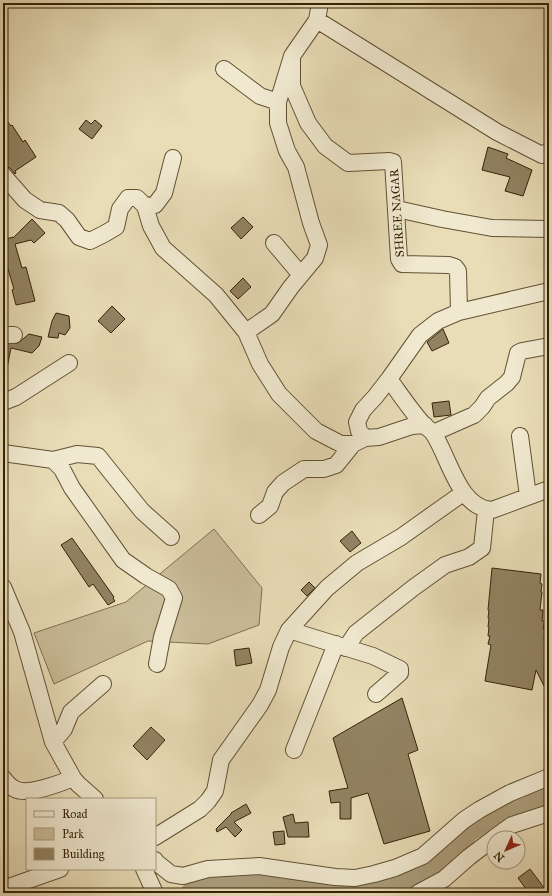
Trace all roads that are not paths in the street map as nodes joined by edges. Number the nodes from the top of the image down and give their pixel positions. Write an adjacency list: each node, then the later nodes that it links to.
1 (320, 3): 2 (street)
2 (317, 20): 3 (street); 6 (street)
3 (292, 56): 5 (street); 10 (street, SHREE NAGAR)
4 (224, 69): 5 (street)
5 (278, 102): 13 (street)
6 (549, 151)
7 (173, 158): 9 (street)
8 (3, 175): 9 (street)
9 (145, 206): 16 (street)
10 (397, 209): 11 (street); 15 (street, SHREE NAGAR)
11 (549, 229)
12 (274, 243): 13 (street)
13 (301, 275): 16 (street)
14 (549, 291): 15 (street)
15 (459, 312): 19 (street)
16 (246, 332): 23 (street)
17 (549, 346): 21 (street)
18 (68, 363): 20 (street)
19 (389, 379): 21 (street); 23 (street)
20 (3, 402)
21 (429, 429): 23 (street); 27 (street)
22 (520, 436): 28 (street)
23 (359, 441): 30 (street)
24 (3, 453): 25 (street)
25 (53, 460): 31 (street); 36 (street)
26 (549, 489): 28 (street)
27 (463, 493): 29 (street); 34 (street)
28 (528, 496): 29 (street)
29 (486, 510): 35 (street)
30 (259, 515)
31 (171, 537)
32 (3, 587): 33 (street)
33 (9, 620): 39 (street)
34 (289, 630): 35 (street); 47 (street)
35 (341, 646): 38 (street); 40 (street)
36 (157, 664)
37 (103, 684): 39 (street)
38 (376, 694)
39 (53, 742): 43 (street)
40 (294, 750)
41 (549, 777): 49 (street)
42 (3, 778): 43 (street)
43 (73, 778): 44 (street)
44 (94, 798)
45 (549, 813): 46 (street)
46 (505, 830)
47 (156, 836)
48 (486, 844): 52 (street)
49 (156, 861)
50 (57, 870): 51 (street)
51 (7, 890)
52 (418, 893)

